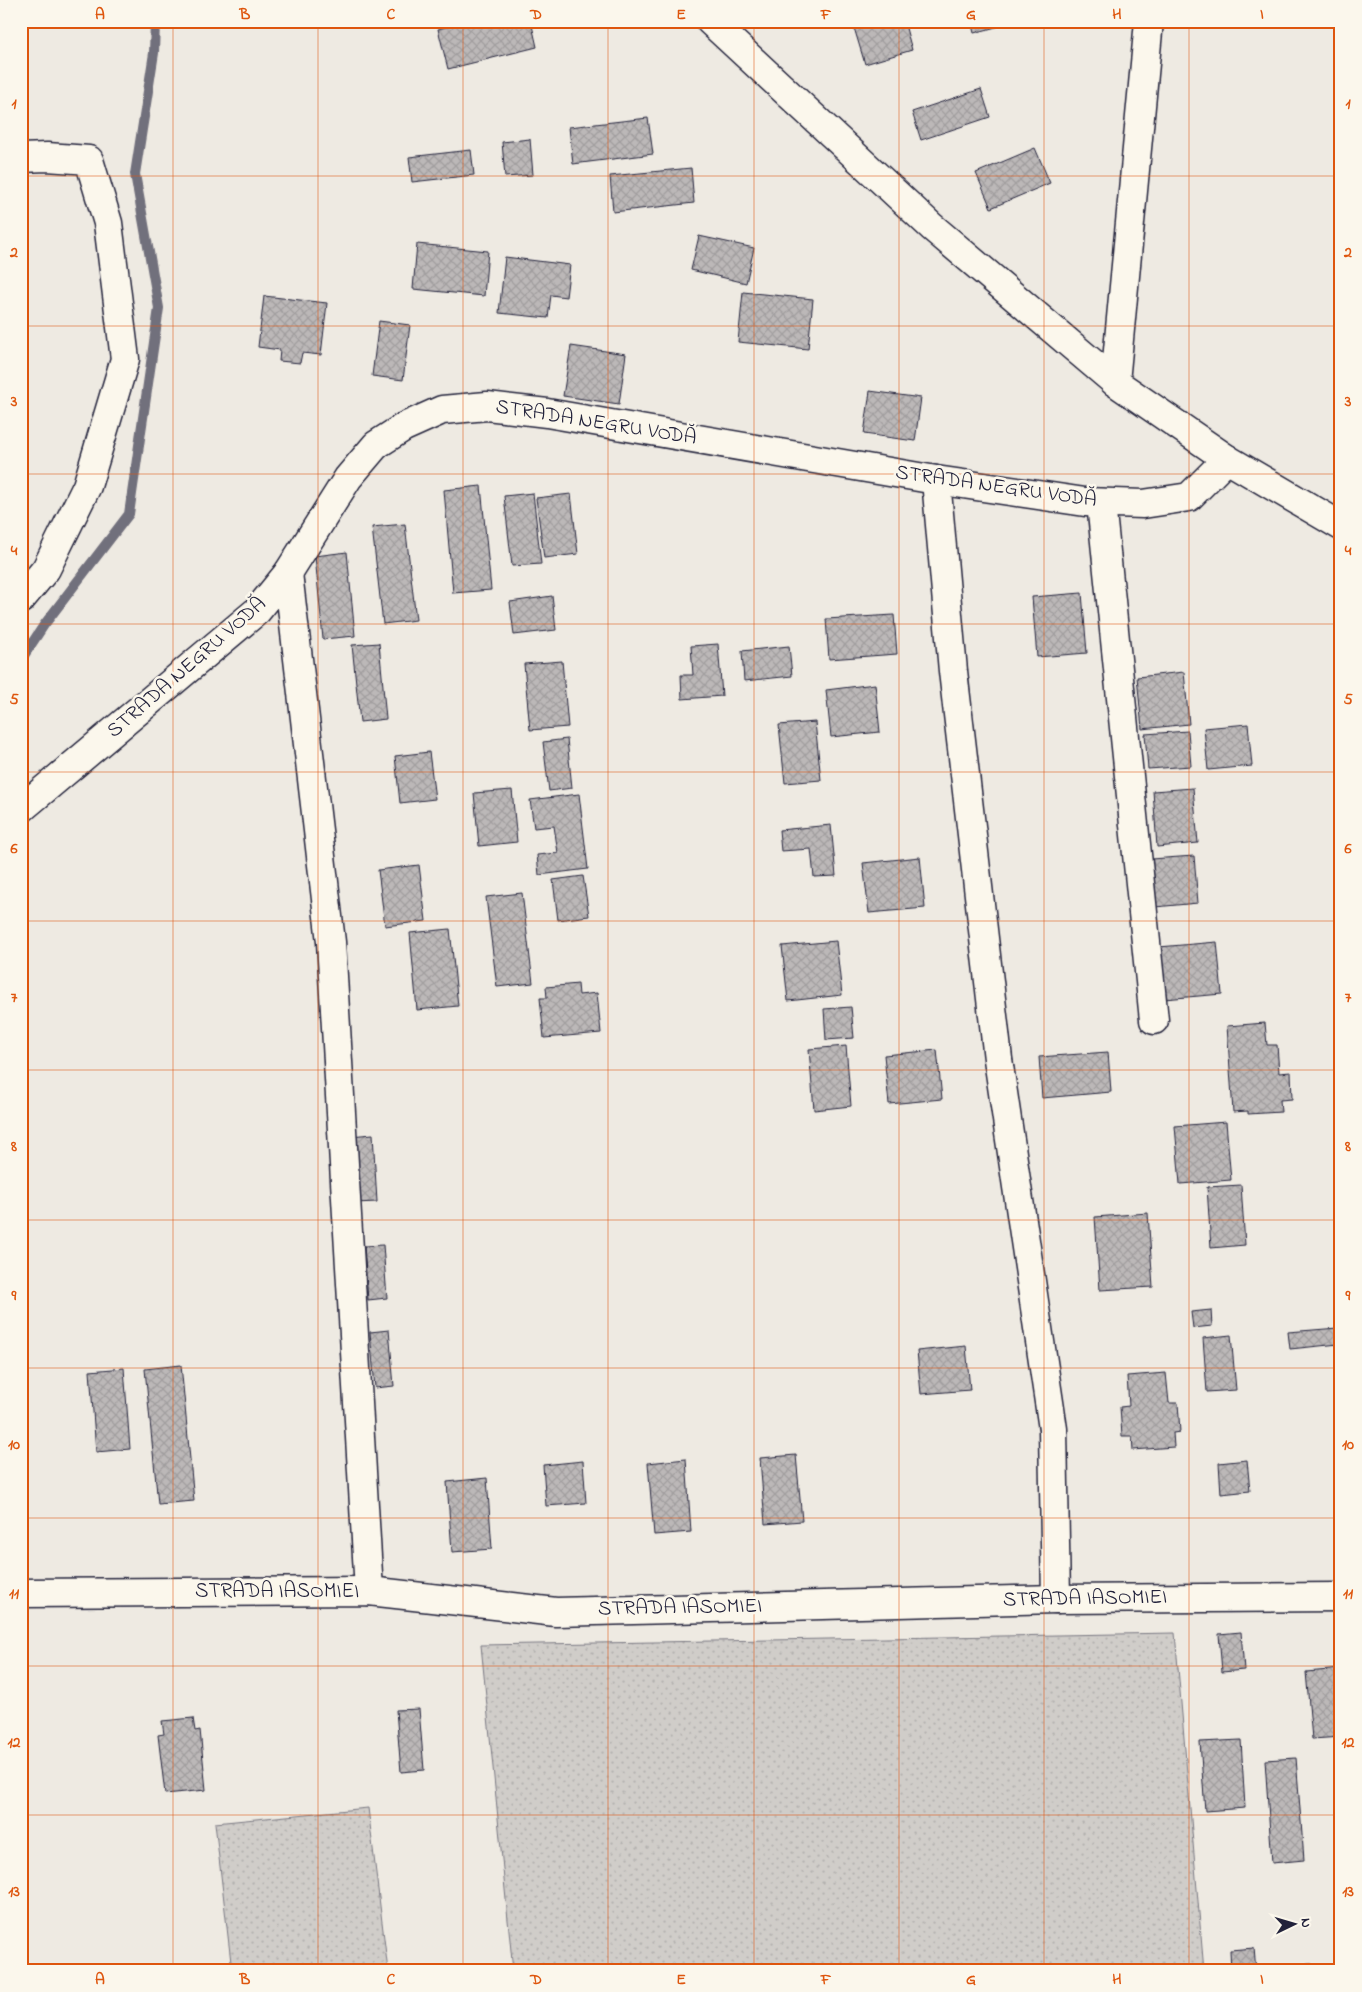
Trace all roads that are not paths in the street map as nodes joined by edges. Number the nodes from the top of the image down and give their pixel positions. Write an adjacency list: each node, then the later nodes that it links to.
1 (710, 21): 4 (street)
2 (1149, 21): 4 (street)
3 (21, 158): 10 (street)
4 (1116, 382): 5 (street)
5 (1226, 459): 7 (street, STRADA NEGRU VODĂ); 8 (street)
6 (936, 480): 7 (street, STRADA NEGRU VODĂ); 9 (street, STRADA NEGRU VODĂ); 16 (street)
7 (1101, 503): 12 (street)
8 (1341, 526)
9 (288, 573): 11 (street, STRADA NEGRU VODĂ); 13 (street)
10 (21, 599)
11 (21, 809)
12 (1154, 1020)
13 (369, 1591): 14 (street, STRADA IASOMIEI); 16 (street, STRADA IASOMIEI)
14 (21, 1593)
15 (1341, 1597): 16 (street, STRADA IASOMIEI)
16 (1056, 1599)

